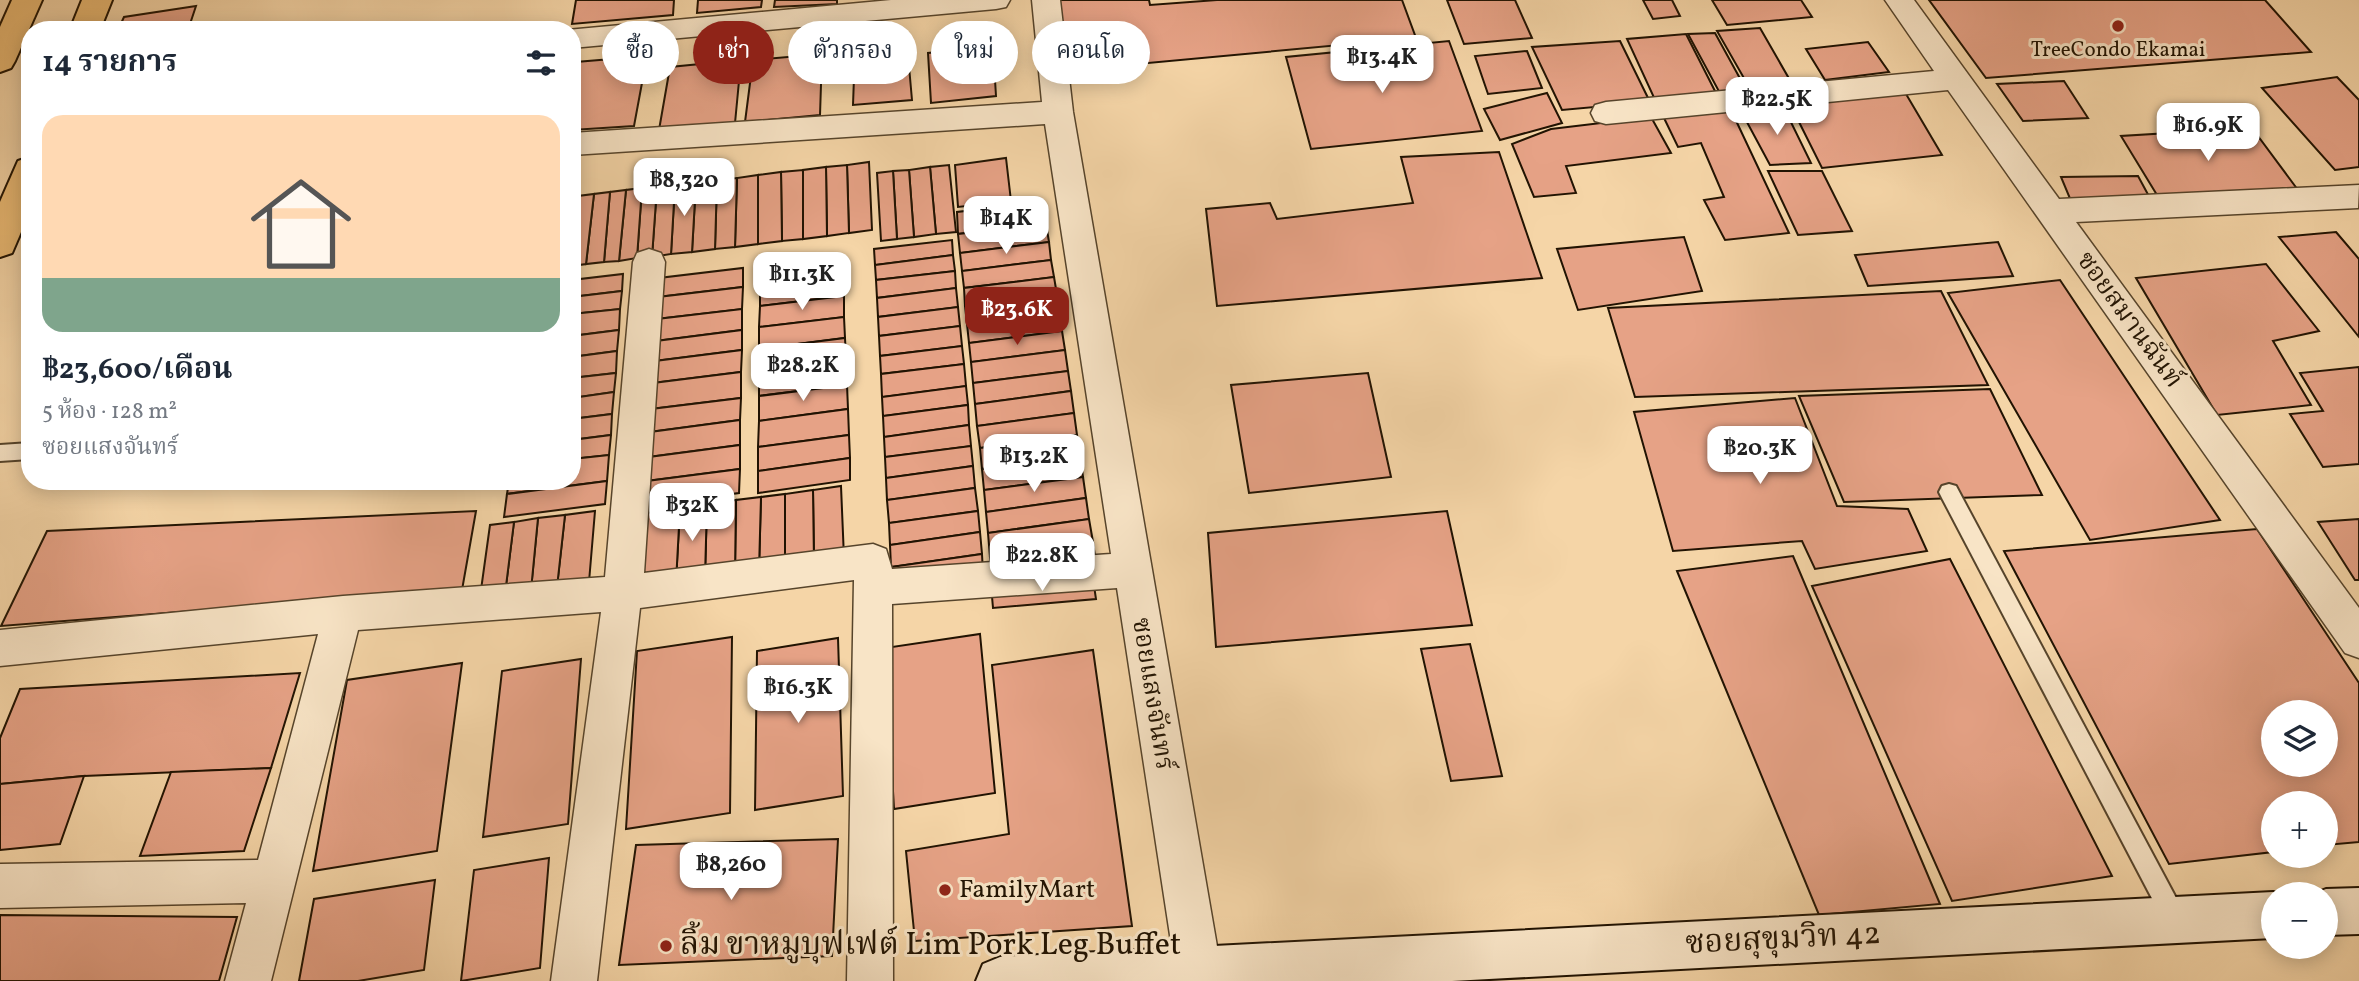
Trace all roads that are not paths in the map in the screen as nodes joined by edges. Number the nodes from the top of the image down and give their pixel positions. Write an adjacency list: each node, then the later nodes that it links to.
1 (27, 0): 7 (main road)
2 (97, 0): 6 (main road)
3 (996, 0): 8 (street)
4 (1046, 0): 11 (street, ซอยแสงจันทร์)
5 (1899, 0): 10 (street, ซอยสมานฉันท์)
6 (89, 21)
7 (7, 31): 9 (main road)
8 (581, 37)
9 (0, 61)
10 (1956, 79): 12 (street); 16 (street, ซอยสมานฉันท์)
11 (1058, 112): 13 (street); 22 (street, ซอยแสงจันทร์)
12 (1606, 113)
13 (581, 143)
14 (21, 192): 17 (main road)
15 (2358, 196): 16 (street)
16 (2051, 211): 26 (street, ซอยสมานฉันท์)
17 (0, 244)
18 (649, 262): 24 (street)
19 (21, 451): 20 (lane)
20 (0, 453)
21 (1949, 492): 33 (lane)
22 (1132, 570): 23 (street); 34 (street, ซอยแสงจันทร์)
23 (873, 588): 24 (street); 37 (street)
24 (623, 593): 25 (street); 36 (street)
25 (343, 614): 27 (street); 28 (street)
26 (2359, 640)
27 (0, 648)
28 (272, 881): 29 (street); 35 (street)
29 (0, 886)
30 (2359, 911): 31 (street)
31 (2338, 912)
32 (2261, 915): 33 (street, ซอยสุขุมวิท 42)
33 (2175, 919): 34 (street, ซอยสุขุมวิท 42)
34 (1199, 976): 38 (street, ซอยสุขุมวิท 42)
35 (248, 981)
36 (574, 981)
37 (870, 981)
38 (1000, 981)

